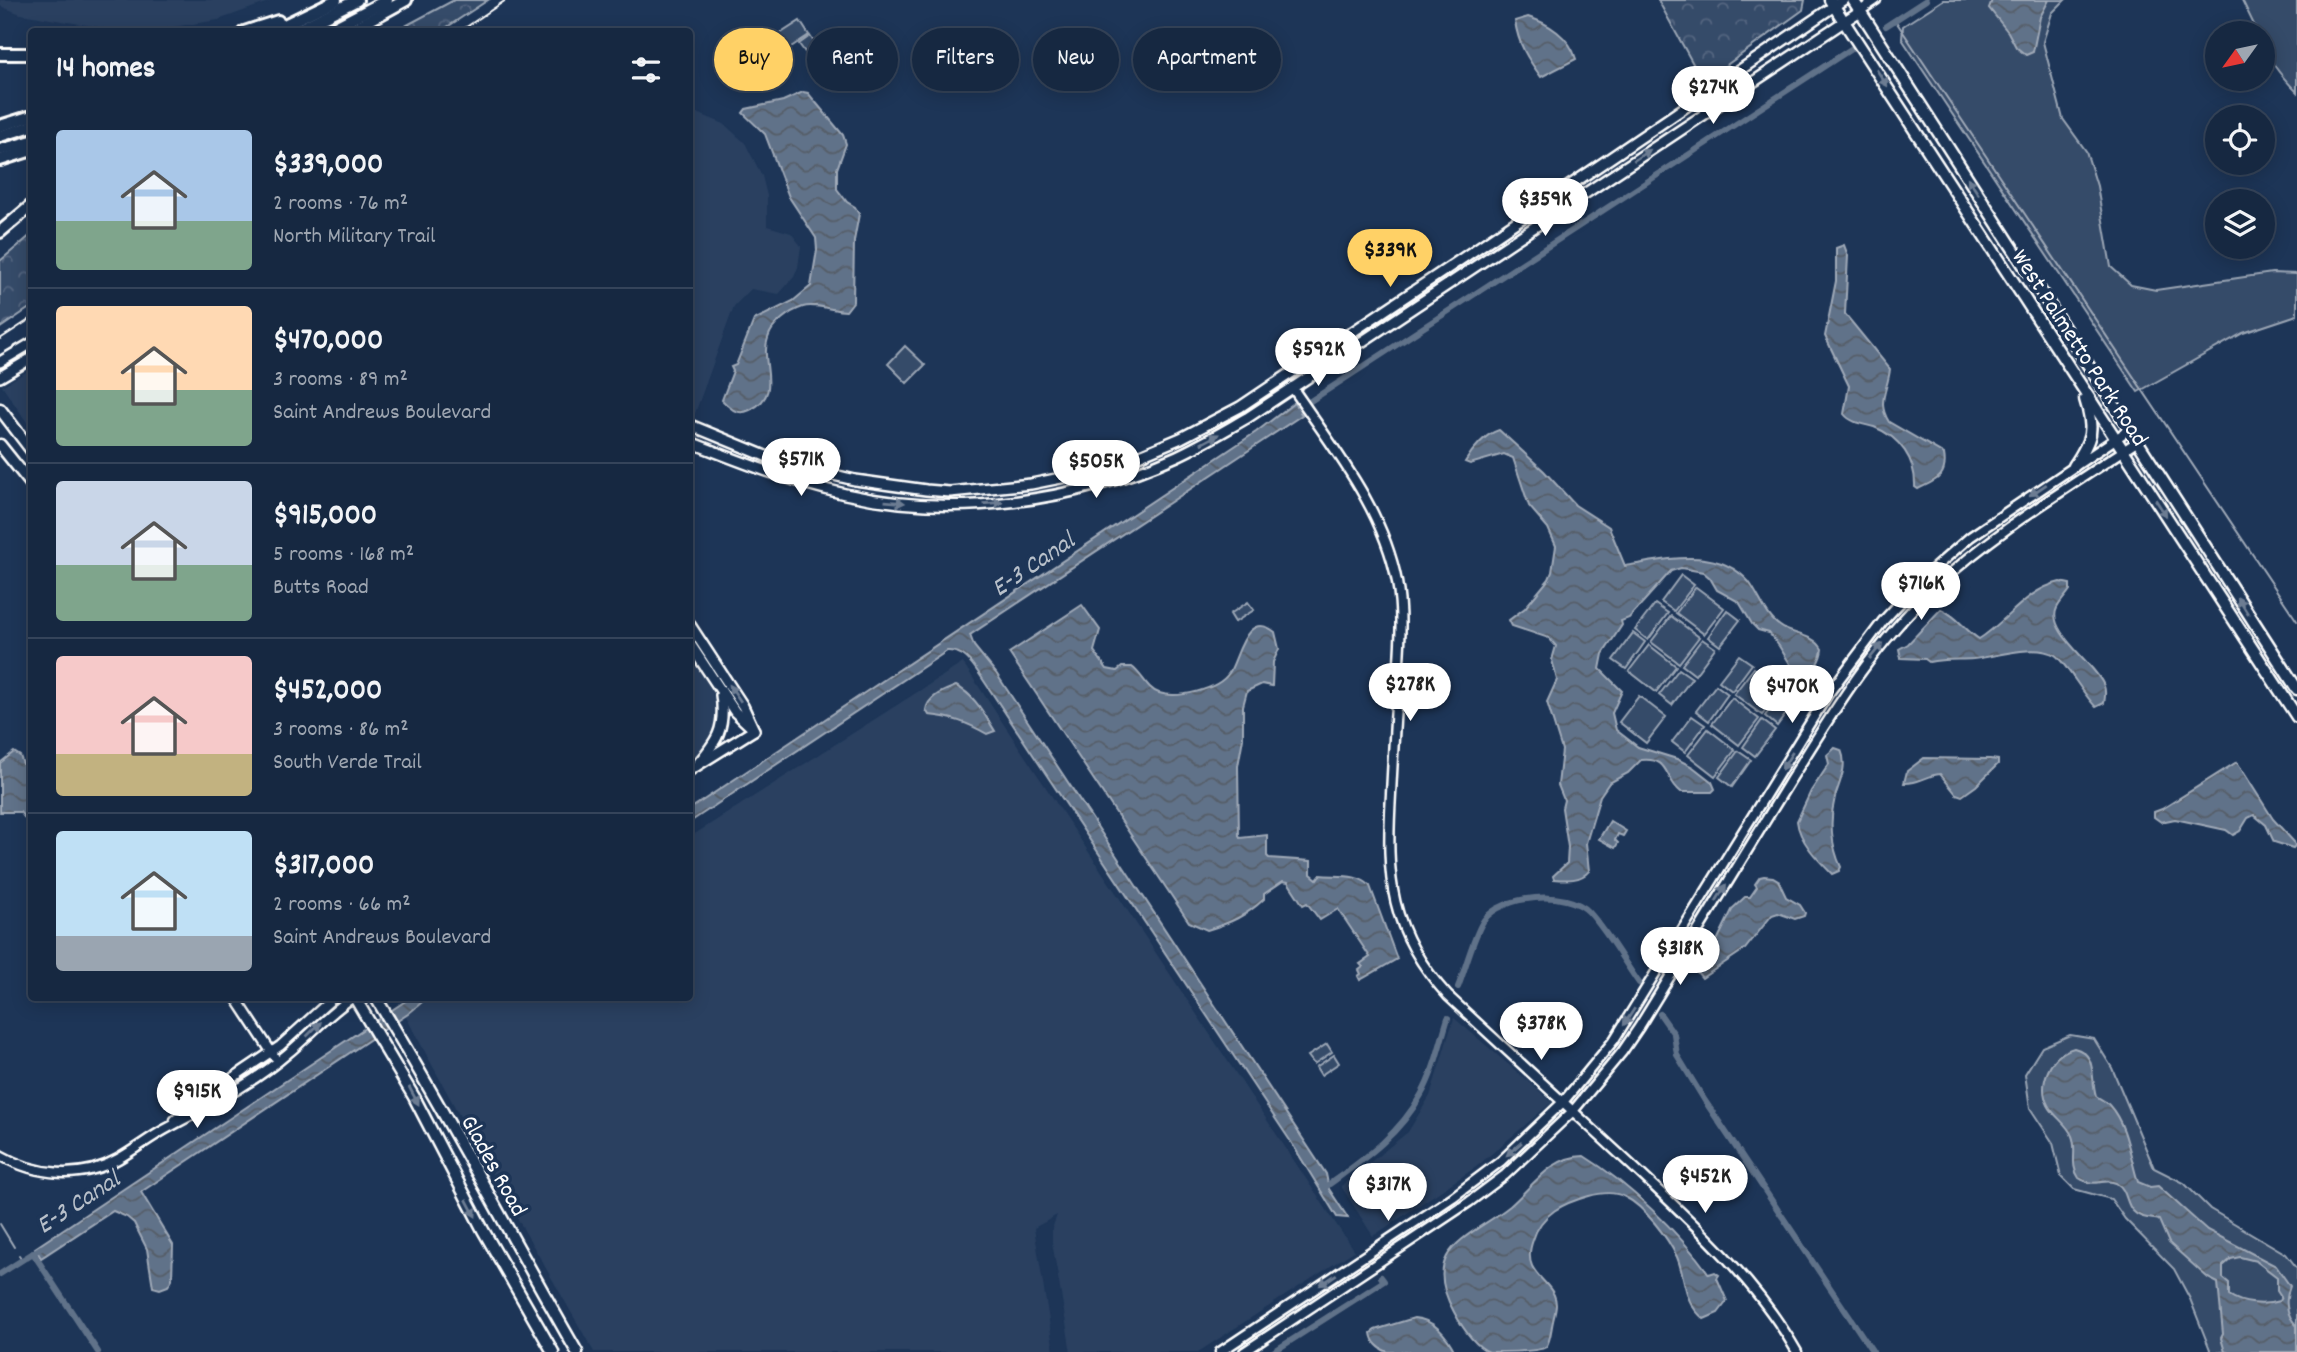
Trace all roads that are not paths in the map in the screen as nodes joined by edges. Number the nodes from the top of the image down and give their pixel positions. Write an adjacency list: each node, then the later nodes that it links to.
1 (337, 0): 8 (highway)
2 (357, 0): 13 (highway)
3 (387, 0): 14 (highway)
4 (405, 0): 15 (highway)
5 (1853, 0): 9 (main road, West Palmetto Park Road)
6 (1876, 0): 9 (street)
7 (1836, 2): 10 (main road, West Palmetto Park Road); 30 (main road)
8 (315, 10): 11 (highway); 12 (highway)
9 (1860, 11): 10 (main road); 27 (main road, West Palmetto Park Road, one-way to 9)
10 (1844, 21): 28 (main road, West Palmetto Park Road, one-way to 28); 31 (main road, one-way to 10)
11 (257, 28)
12 (278, 28)
13 (301, 28)
14 (334, 28)
15 (355, 28)
16 (0, 54): 17 (highway)
17 (28, 54)
18 (28, 117): 19 (highway)
19 (0, 126)
20 (28, 127): 21 (highway)
21 (0, 136)
22 (28, 142): 23 (highway)
23 (0, 150)
24 (28, 151): 25 (highway)
25 (0, 160)
26 (28, 208): 29 (highway)
27 (1996, 221): 28 (main road); 40 (main road, West Palmetto Park Road)
28 (1981, 230): 36 (main road, West Palmetto Park Road)
29 (0, 232)
30 (1415, 290): 31 (main road); 39 (main road)
31 (1408, 310): 37 (main road)
32 (28, 345): 34 (main road)
33 (28, 360): 35 (main road)
34 (0, 362)
35 (0, 377)
36 (2079, 382): 41 (main road, West Palmetto Park Road); 47 (main road)
37 (1295, 391): 43 (main road, one-way to 37); 63 (street)
38 (0, 409): 45 (main road)
39 (693, 426)
40 (2130, 429): 41 (street); 42 (main road, West Palmetto Park Road)
41 (2115, 438): 46 (main road, West Palmetto Park Road); 47 (street)
42 (2138, 441): 46 (street); 51 (main road, West Palmetto Park Road, one-way to 42)
43 (693, 443)
44 (0, 445): 48 (main road)
45 (28, 446)
46 (2123, 451): 53 (main road, West Palmetto Park Road, one-way to 53); 64 (street, one-way to 46)
47 (2074, 466): 63 (street, one-way to 63)
48 (28, 480)
49 (693, 630): 54 (main road, one-way to 49)
50 (693, 649): 52 (main road)
51 (2297, 689)
52 (720, 691): 54 (main road); 55 (main road)
53 (2297, 717)
54 (754, 730): 55 (main road)
55 (693, 768)
56 (238, 1001): 61 (street)
57 (330, 1001): 61 (street)
58 (350, 1001): 62 (street, one-way to 58)
59 (356, 1001): 71 (main road, Glades Road, one-way to 71)
60 (379, 1001): 72 (main road, Glades Road)
61 (272, 1052): 62 (street); 65 (street)
62 (278, 1062): 65 (street)
63 (1563, 1102): 64 (street); 67 (street, one-way to 67)
64 (1573, 1111): 68 (street); 75 (street)
65 (162, 1131): 66 (street)
66 (0, 1155)
67 (1461, 1191): 68 (street); 69 (street)
68 (1469, 1202): 70 (street)
69 (1350, 1265): 70 (street); 73 (street, one-way to 73)
70 (1357, 1276): 74 (street)
71 (553, 1352)
72 (577, 1352)
73 (1220, 1352)
74 (1244, 1352)
75 (1797, 1352)

